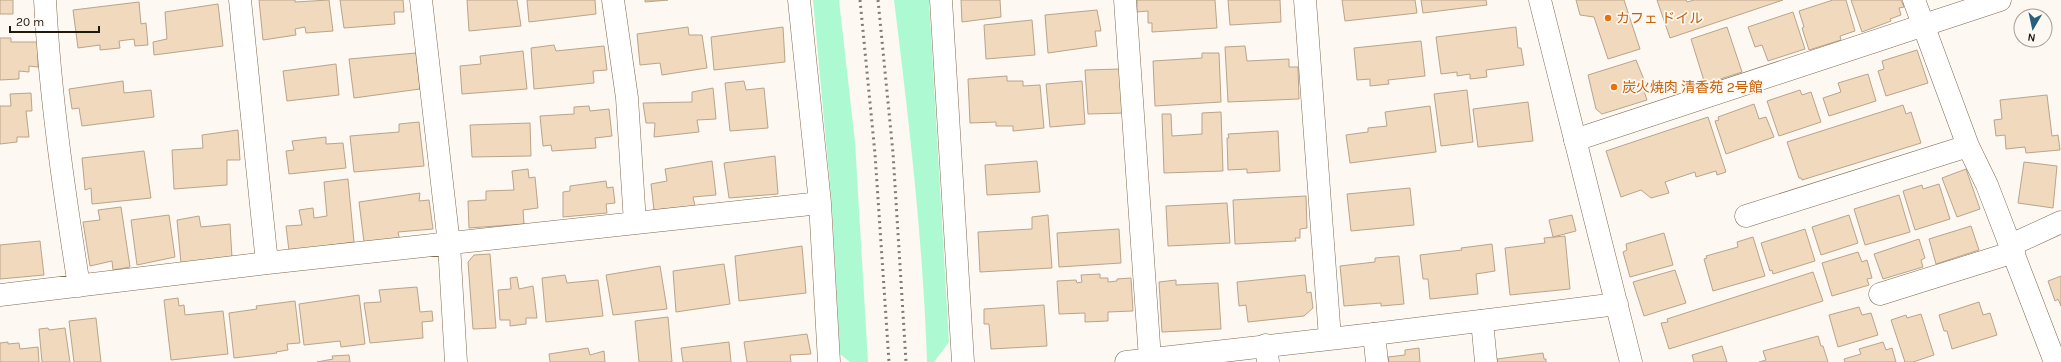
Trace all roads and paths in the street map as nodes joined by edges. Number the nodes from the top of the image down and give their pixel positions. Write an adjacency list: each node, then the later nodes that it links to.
1 (45, 0): 22 (street)
2 (240, 0): 21 (street)
3 (421, 0): 19 (street)
4 (613, 0): 18 (street)
5 (799, 0): 15 (street)
6 (941, 0): 33 (street)
7 (1125, 0): 30 (street)
8 (1305, 0): 28 (street)
9 (1540, 0): 13 (street)
10 (1914, 0): 12 (street)
11 (2000, 0): 12 (street)
12 (1923, 25): 13 (street); 14 (street)
13 (1575, 140): 25 (street)
14 (1968, 146): 16 (street); 20 (street)
15 (820, 203): 18 (street); 32 (street)
16 (1746, 216)
17 (2061, 222): 20 (street)
18 (635, 223): 19 (street)
19 (449, 244): 21 (street); 31 (street)
20 (2012, 249): 23 (street); 37 (street)
21 (267, 263): 22 (street)
22 (79, 286): 24 (street)
23 (1880, 294)
24 (0, 295)
25 (1617, 304): 26 (street); 36 (street)
26 (1482, 321): 27 (street); 35 (street)
27 (1374, 334): 28 (street); 34 (street)
28 (1330, 338): 29 (street)
29 (1267, 354): 30 (street)
30 (1137, 361)
31 (456, 362)
32 (829, 362)
33 (963, 362)
34 (1377, 362)
35 (1486, 362)
36 (1631, 362)
37 (2055, 362)

